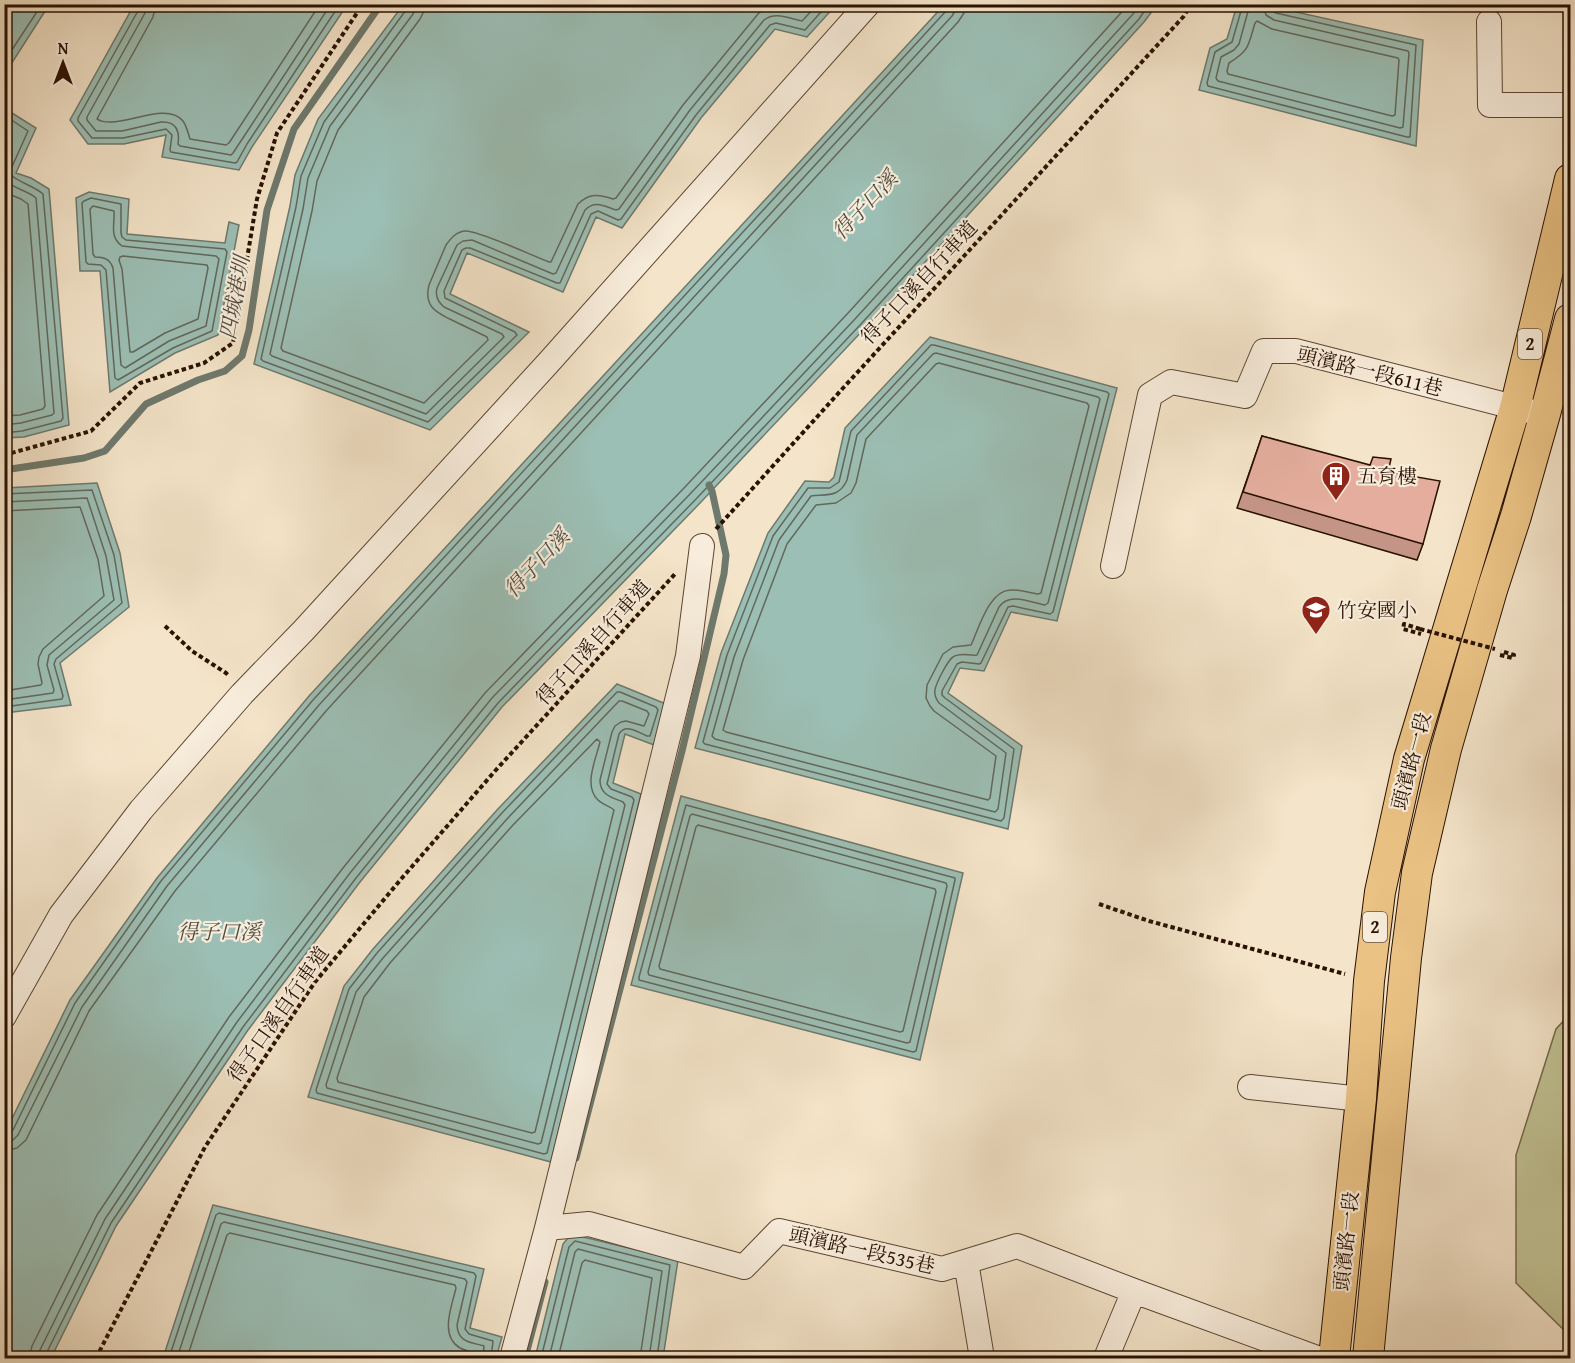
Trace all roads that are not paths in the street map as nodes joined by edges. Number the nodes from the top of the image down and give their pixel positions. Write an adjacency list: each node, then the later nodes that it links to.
1 (868, 4): 14 (lane)
2 (1489, 22): 3 (lane)
3 (1570, 105)
4 (1570, 179): 6 (main road, 頭濱路一段 / 2)
5 (1570, 319): 7 (main road, 頭濱路一段 / 2)
6 (1515, 408): 7 (lane, 頭濱路一段611巷); 8 (main road, 頭濱路一段 / 2); 11 (lane, 頭濱路一段611巷)
7 (1545, 414): 9 (main road, 頭濱路一段 / 2)
8 (1484, 508): 9 (main road); 12 (main road, 頭濱路一段 / 2)
9 (1515, 516): 13 (main road, 頭濱路一段 / 2)
10 (702, 546): 17 (lane)
11 (1113, 566)
12 (1463, 580): 13 (main road); 16 (main road, 頭濱路一段 / 2)
13 (1492, 590): 25 (main road, 頭濱路一段 / 2)
14 (4, 1016)
15 (1250, 1087): 16 (lane)
16 (1361, 1099): 24 (main road, 頭濱路一段 / 2)
17 (547, 1228): 18 (lane, 頭濱路一段535巷); 20 (lane)
18 (966, 1262): 19 (lane, 頭濱路一段535巷); 21 (lane)
19 (1134, 1291): 22 (lane); 23 (lane, 頭濱路一段535巷)
20 (512, 1359)
21 (982, 1359)
22 (1106, 1359)
23 (1317, 1359)
24 (1334, 1359)
25 (1368, 1359)

